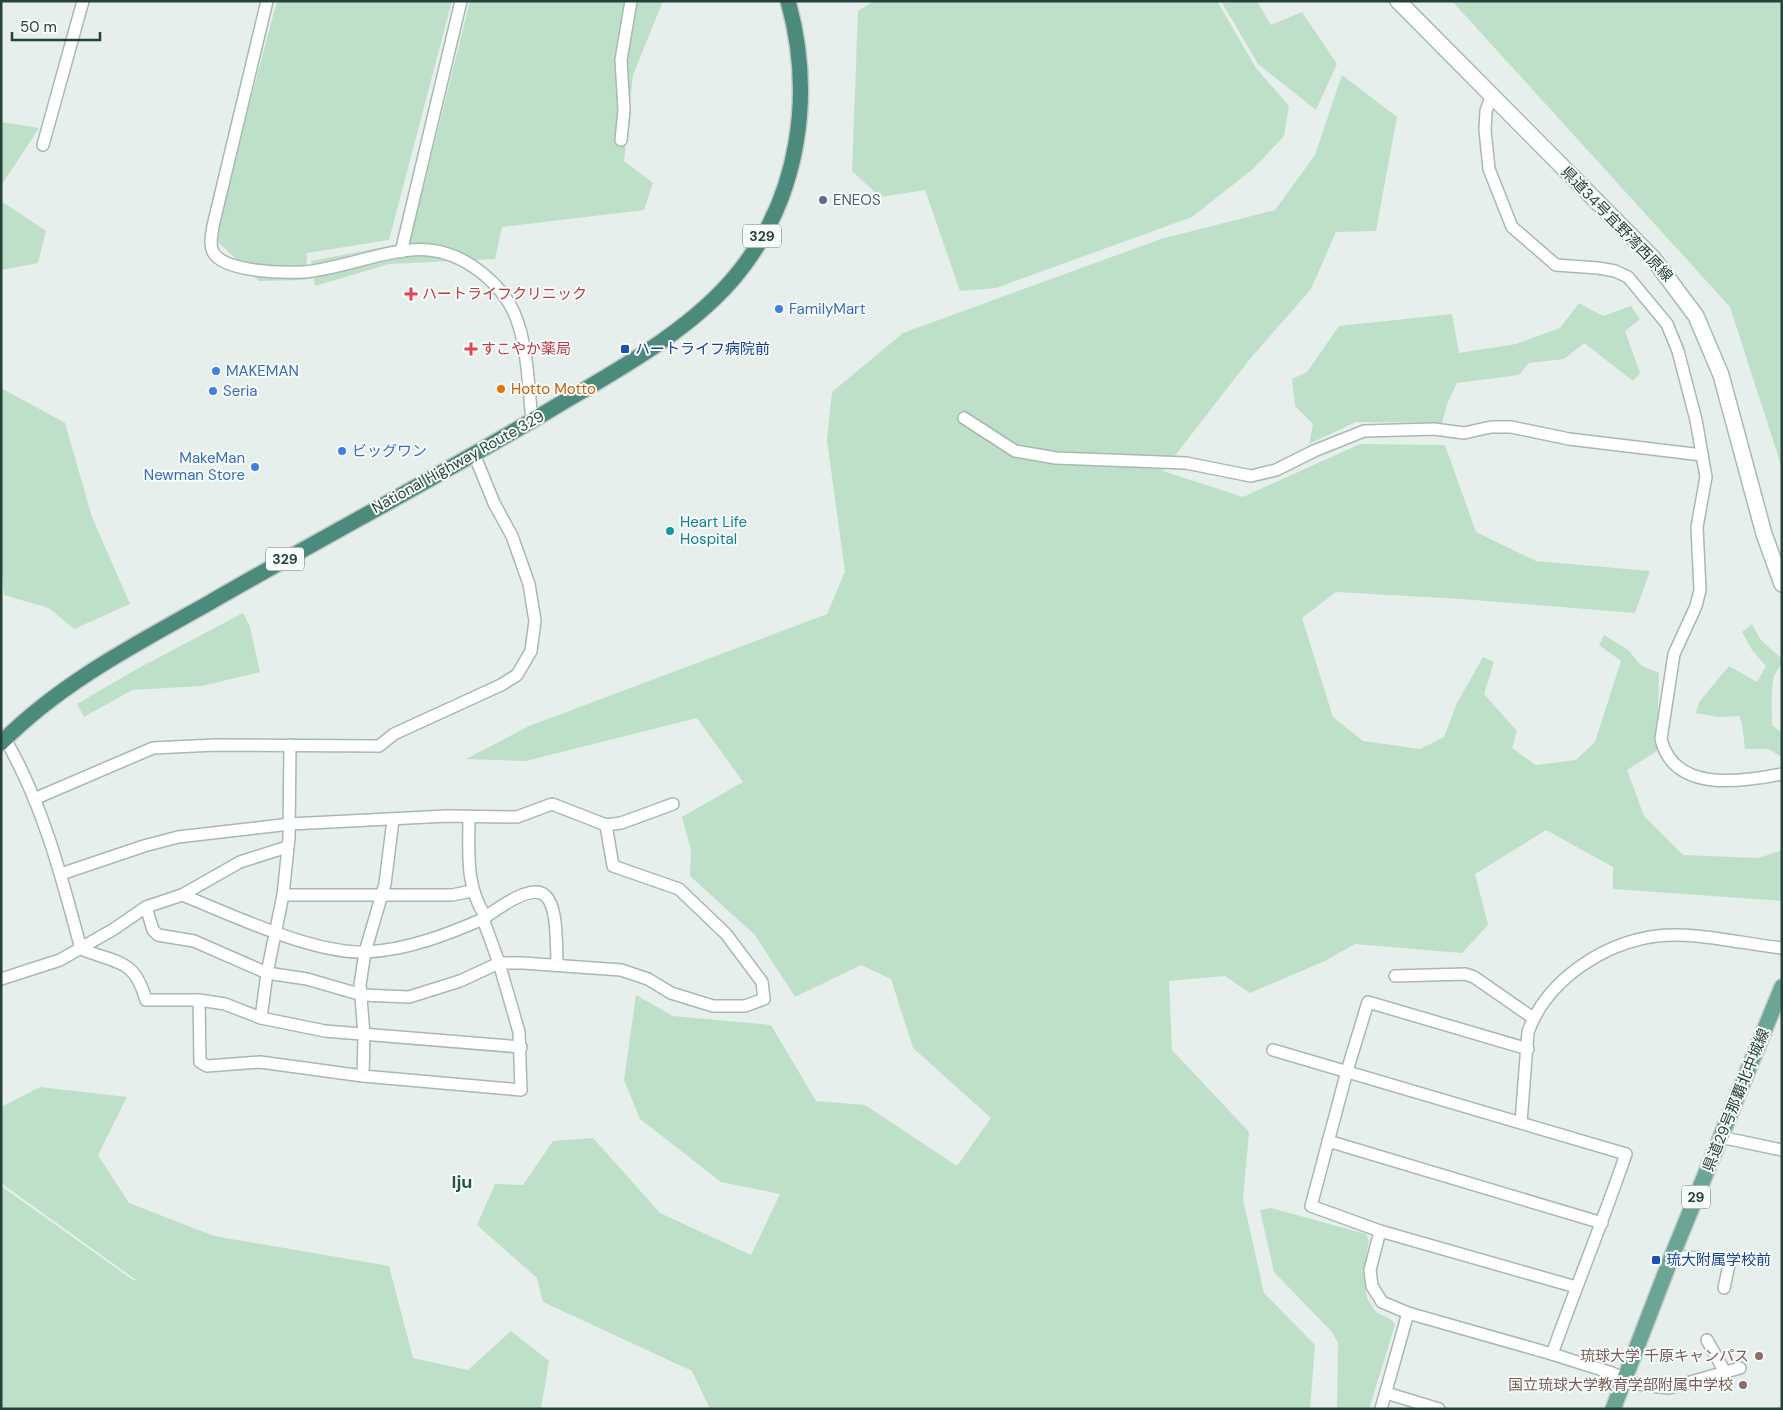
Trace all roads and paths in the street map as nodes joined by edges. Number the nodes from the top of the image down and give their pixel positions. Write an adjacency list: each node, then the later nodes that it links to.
1 (83, 1): 9 (street)
2 (267, 1): 10 (street)
3 (461, 1): 10 (street)
4 (631, 1): 8 (street)
5 (788, 1): 12 (highway, National Highway Route 329 / 329)
6 (1398, 1): 7 (main road, 県道34号宜野湾西原線)
7 (1492, 95): 14 (street); 15 (main road, 県道34号宜野湾西原線)
8 (621, 140)
9 (43, 145)
10 (401, 252): 12 (street)
11 (964, 418): 14 (street)
12 (532, 421): 13 (highway, National Highway Route 329 / 329)
13 (474, 454): 16 (highway, National Highway Route 329 / 329); 17 (street)
14 (1702, 455): 18 (street)
15 (1782, 584)
16 (3, 741): 19 (street)
17 (290, 745): 19 (street); 23 (street)
18 (1782, 774)
19 (34, 799): 26 (street)
20 (673, 804): 24 (street)
21 (469, 817): 22 (street); 24 (street); 27 (street)
22 (393, 820): 23 (street); 28 (street)
23 (290, 824): 25 (street); 26 (street)
24 (606, 825): 38 (street)
25 (287, 847): 29 (street); 30 (street)
26 (61, 874): 35 (street)
27 (472, 891): 28 (street); 32 (street)
28 (383, 894): 30 (street); 36 (street)
29 (182, 895): 31 (street); 33 (street)
30 (283, 895): 33 (street)
31 (146, 907): 35 (street); 39 (street)
32 (484, 918): 36 (street); 37 (street); 38 (street)
33 (275, 932): 36 (street); 39 (street)
34 (1782, 948): 46 (street)
35 (82, 949): 41 (street); 44 (street)
36 (365, 952): 43 (street)
37 (499, 963): 38 (street); 43 (street); 48 (street)
38 (557, 964)
39 (266, 973): 43 (street); 45 (street)
40 (1395, 976): 46 (street)
41 (1, 979)
42 (1782, 987): 54 (main road, 県道29号那覇北中城線 / 29)
43 (362, 995): 47 (street)
44 (200, 1000): 45 (street); 52 (street)
45 (261, 1018): 47 (street)
46 (1533, 1018): 49 (street)
47 (364, 1035): 48 (street); 52 (street)
48 (521, 1047): 52 (street)
49 (1528, 1049): 51 (street); 53 (street)
50 (1273, 1050): 51 (street)
51 (1347, 1071): 53 (street); 55 (street)
52 (363, 1076)
53 (1521, 1122): 57 (street)
54 (1720, 1137): 56 (street); 59 (main road, 県道29号那覇北中城線 / 29)
55 (1328, 1141): 57 (street); 58 (street)
56 (1782, 1150)
57 (1602, 1223): 60 (street)
58 (1380, 1231): 60 (street); 62 (street)
59 (1672, 1256): 61 (street); 67 (main road, 県道29号那覇北中城線 / 29)
60 (1576, 1287): 64 (street)
61 (1724, 1288)
62 (1408, 1312): 64 (street); 68 (street)
63 (1707, 1340): 66 (street)
64 (1552, 1354): 67 (street)
65 (1740, 1368): 66 (street)
66 (1725, 1372): 67 (street)
67 (1624, 1378): 71 (main road, 県道29号那覇北中城線 / 29)
68 (1386, 1393): 69 (street); 70 (street)
69 (1381, 1409)
70 (1439, 1409)
71 (1614, 1409)

